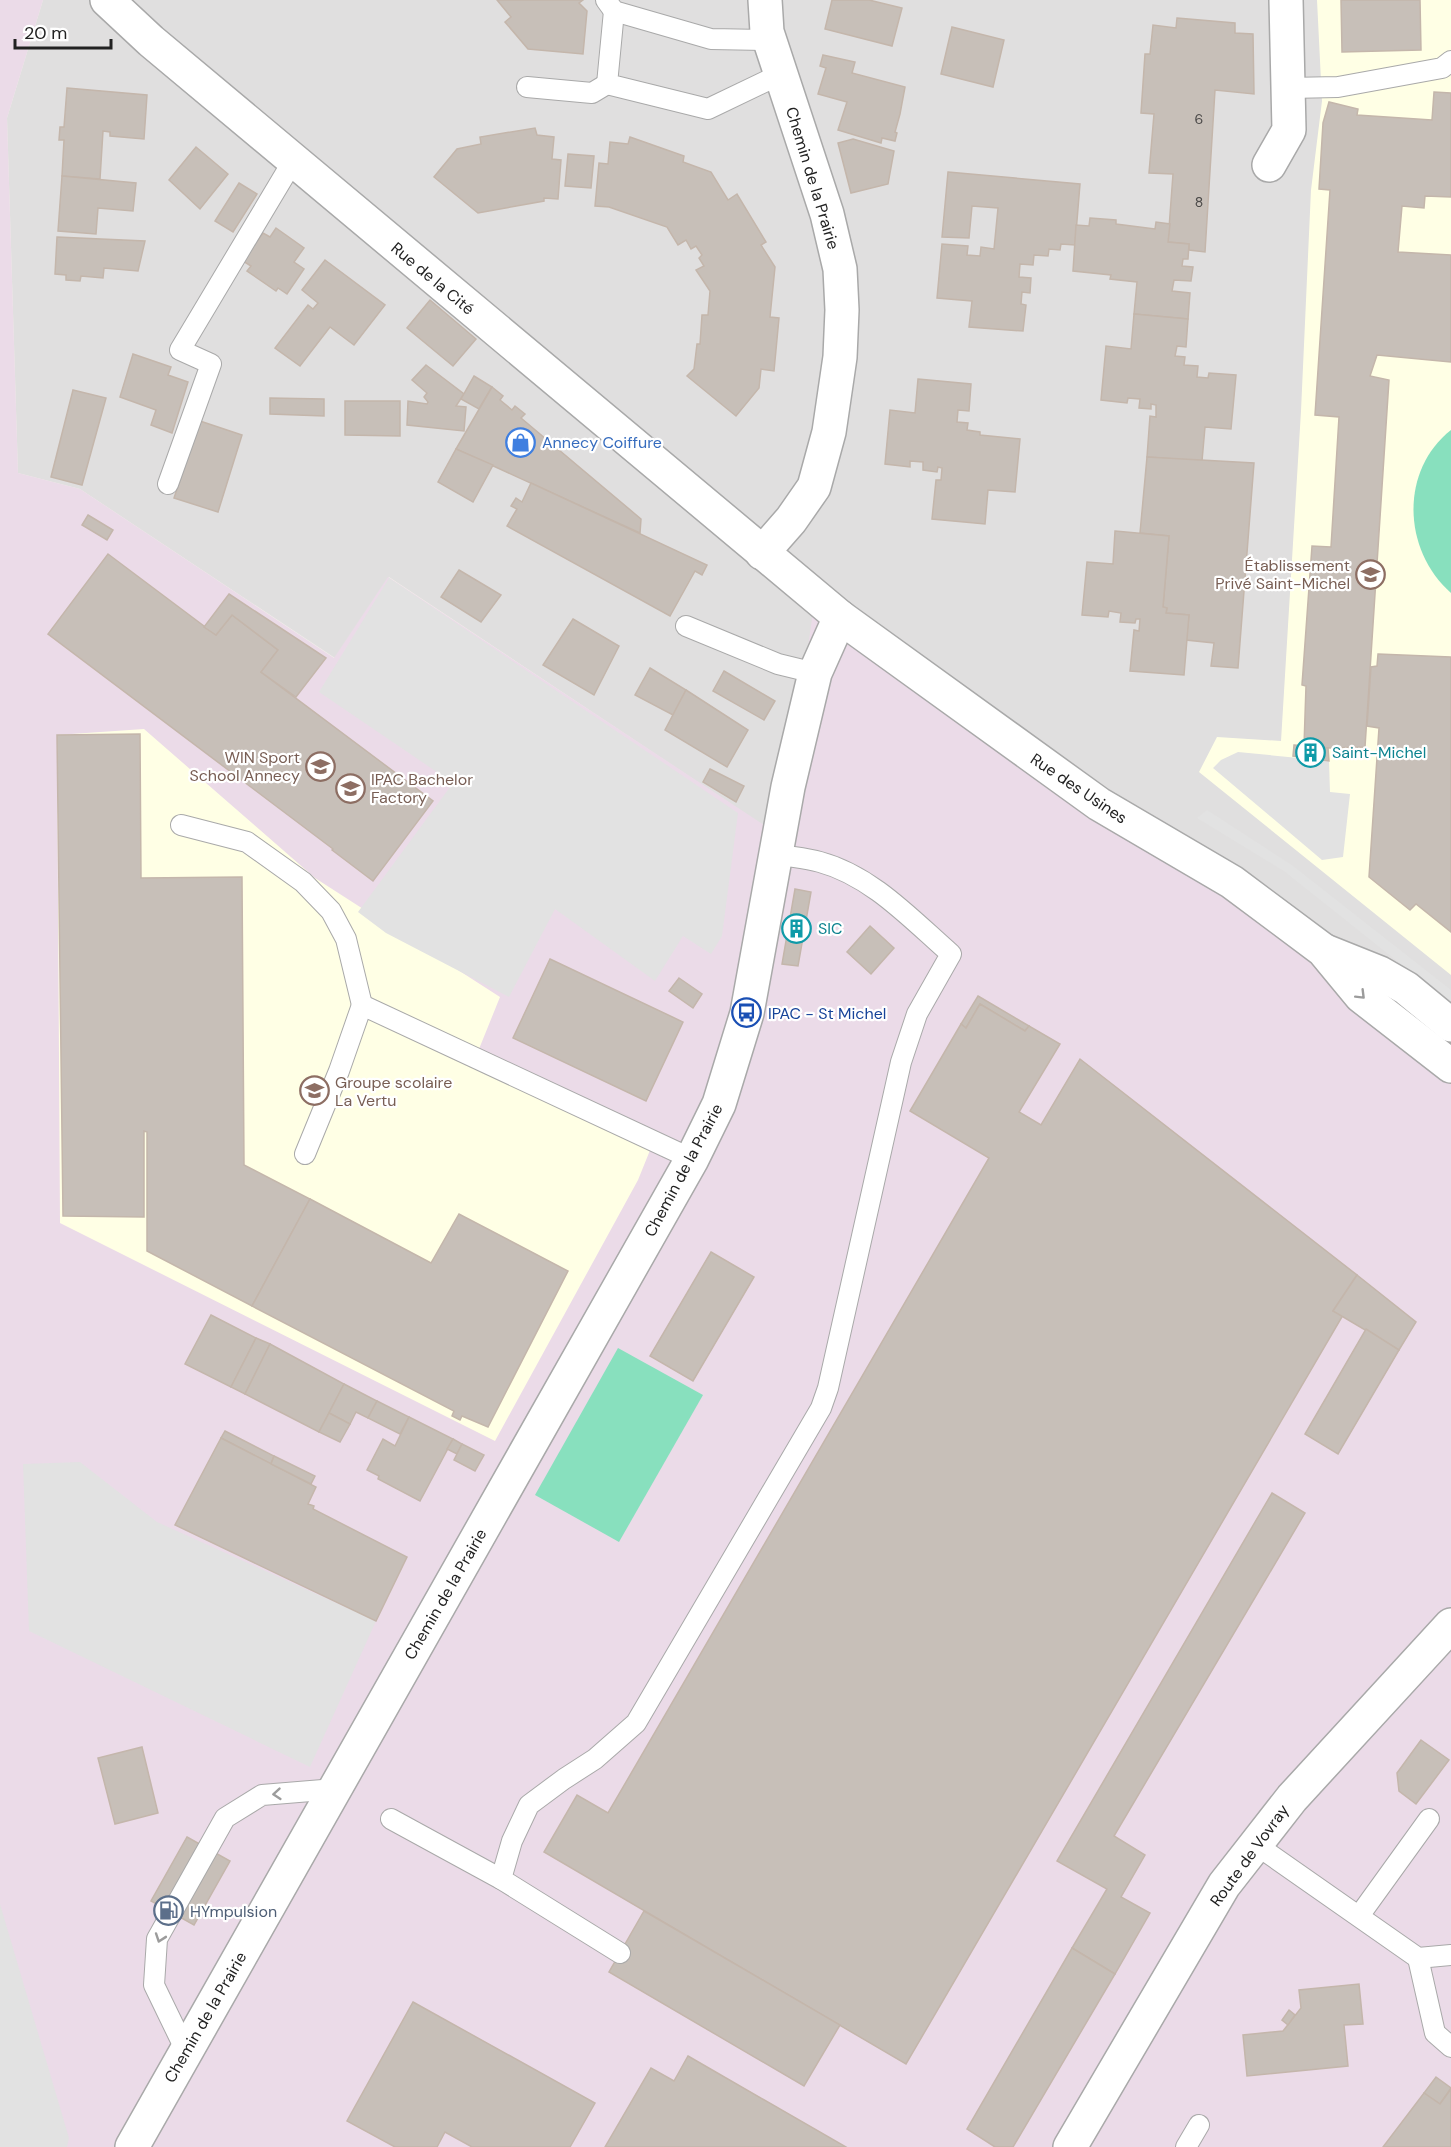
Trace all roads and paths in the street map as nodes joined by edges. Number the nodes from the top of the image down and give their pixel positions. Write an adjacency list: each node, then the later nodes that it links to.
1 (765, 0): 5 (street, Chemin de la Prairie)
2 (1286, 0): 10 (street)
3 (112, 2): 11 (street, Rue de la Cité)
4 (610, 6): 5 (lane); 8 (lane)
5 (770, 40): 7 (street, Chemin de la Prairie)
6 (1451, 61): 10 (lane)
7 (781, 74): 8 (lane); 14 (street, Chemin de la Prairie)
8 (607, 84): 9 (lane)
9 (526, 87)
10 (1289, 88): 12 (street)
11 (293, 161): 13 (lane); 14 (street, Rue de la Cité)
12 (1269, 165)
13 (168, 484)
14 (762, 553): 15 (street)
15 (840, 617): 17 (street, Chemin de la Prairie); 20 (street, Rue des Usines)
16 (686, 626): 17 (lane)
17 (815, 673): 19 (street, Chemin de la Prairie)
18 (181, 825): 21 (lane)
19 (775, 854): 25 (street, Chemin de la Prairie); 31 (lane)
20 (1323, 951): 22 (street, Rue des Usines); 23 (street, Rue des Usines, one-way to 23)
21 (362, 1005): 24 (lane); 25 (lane)
22 (1451, 1025)
23 (1451, 1066)
24 (305, 1154)
25 (692, 1159): 27 (street, Chemin de la Prairie)
26 (1451, 1625): 30 (street, Route de Vovray)
27 (335, 1789): 37 (street, Chemin de la Prairie); 37 (lane, one-way to 37)
28 (391, 1819): 31 (lane)
29 (1429, 1819): 32 (lane)
30 (1255, 1844): 32 (lane); 40 (street, Route de Vovray)
31 (501, 1879): 33 (lane)
32 (1359, 1916): 35 (lane)
33 (620, 1953)
34 (1451, 1955): 35 (lane)
35 (1418, 1958): 36 (lane)
36 (1451, 2047)
37 (186, 2051): 39 (street, Chemin de la Prairie)
38 (1199, 2125): 41 (lane)
39 (132, 2147)
40 (1070, 2147)
41 (1186, 2147)

